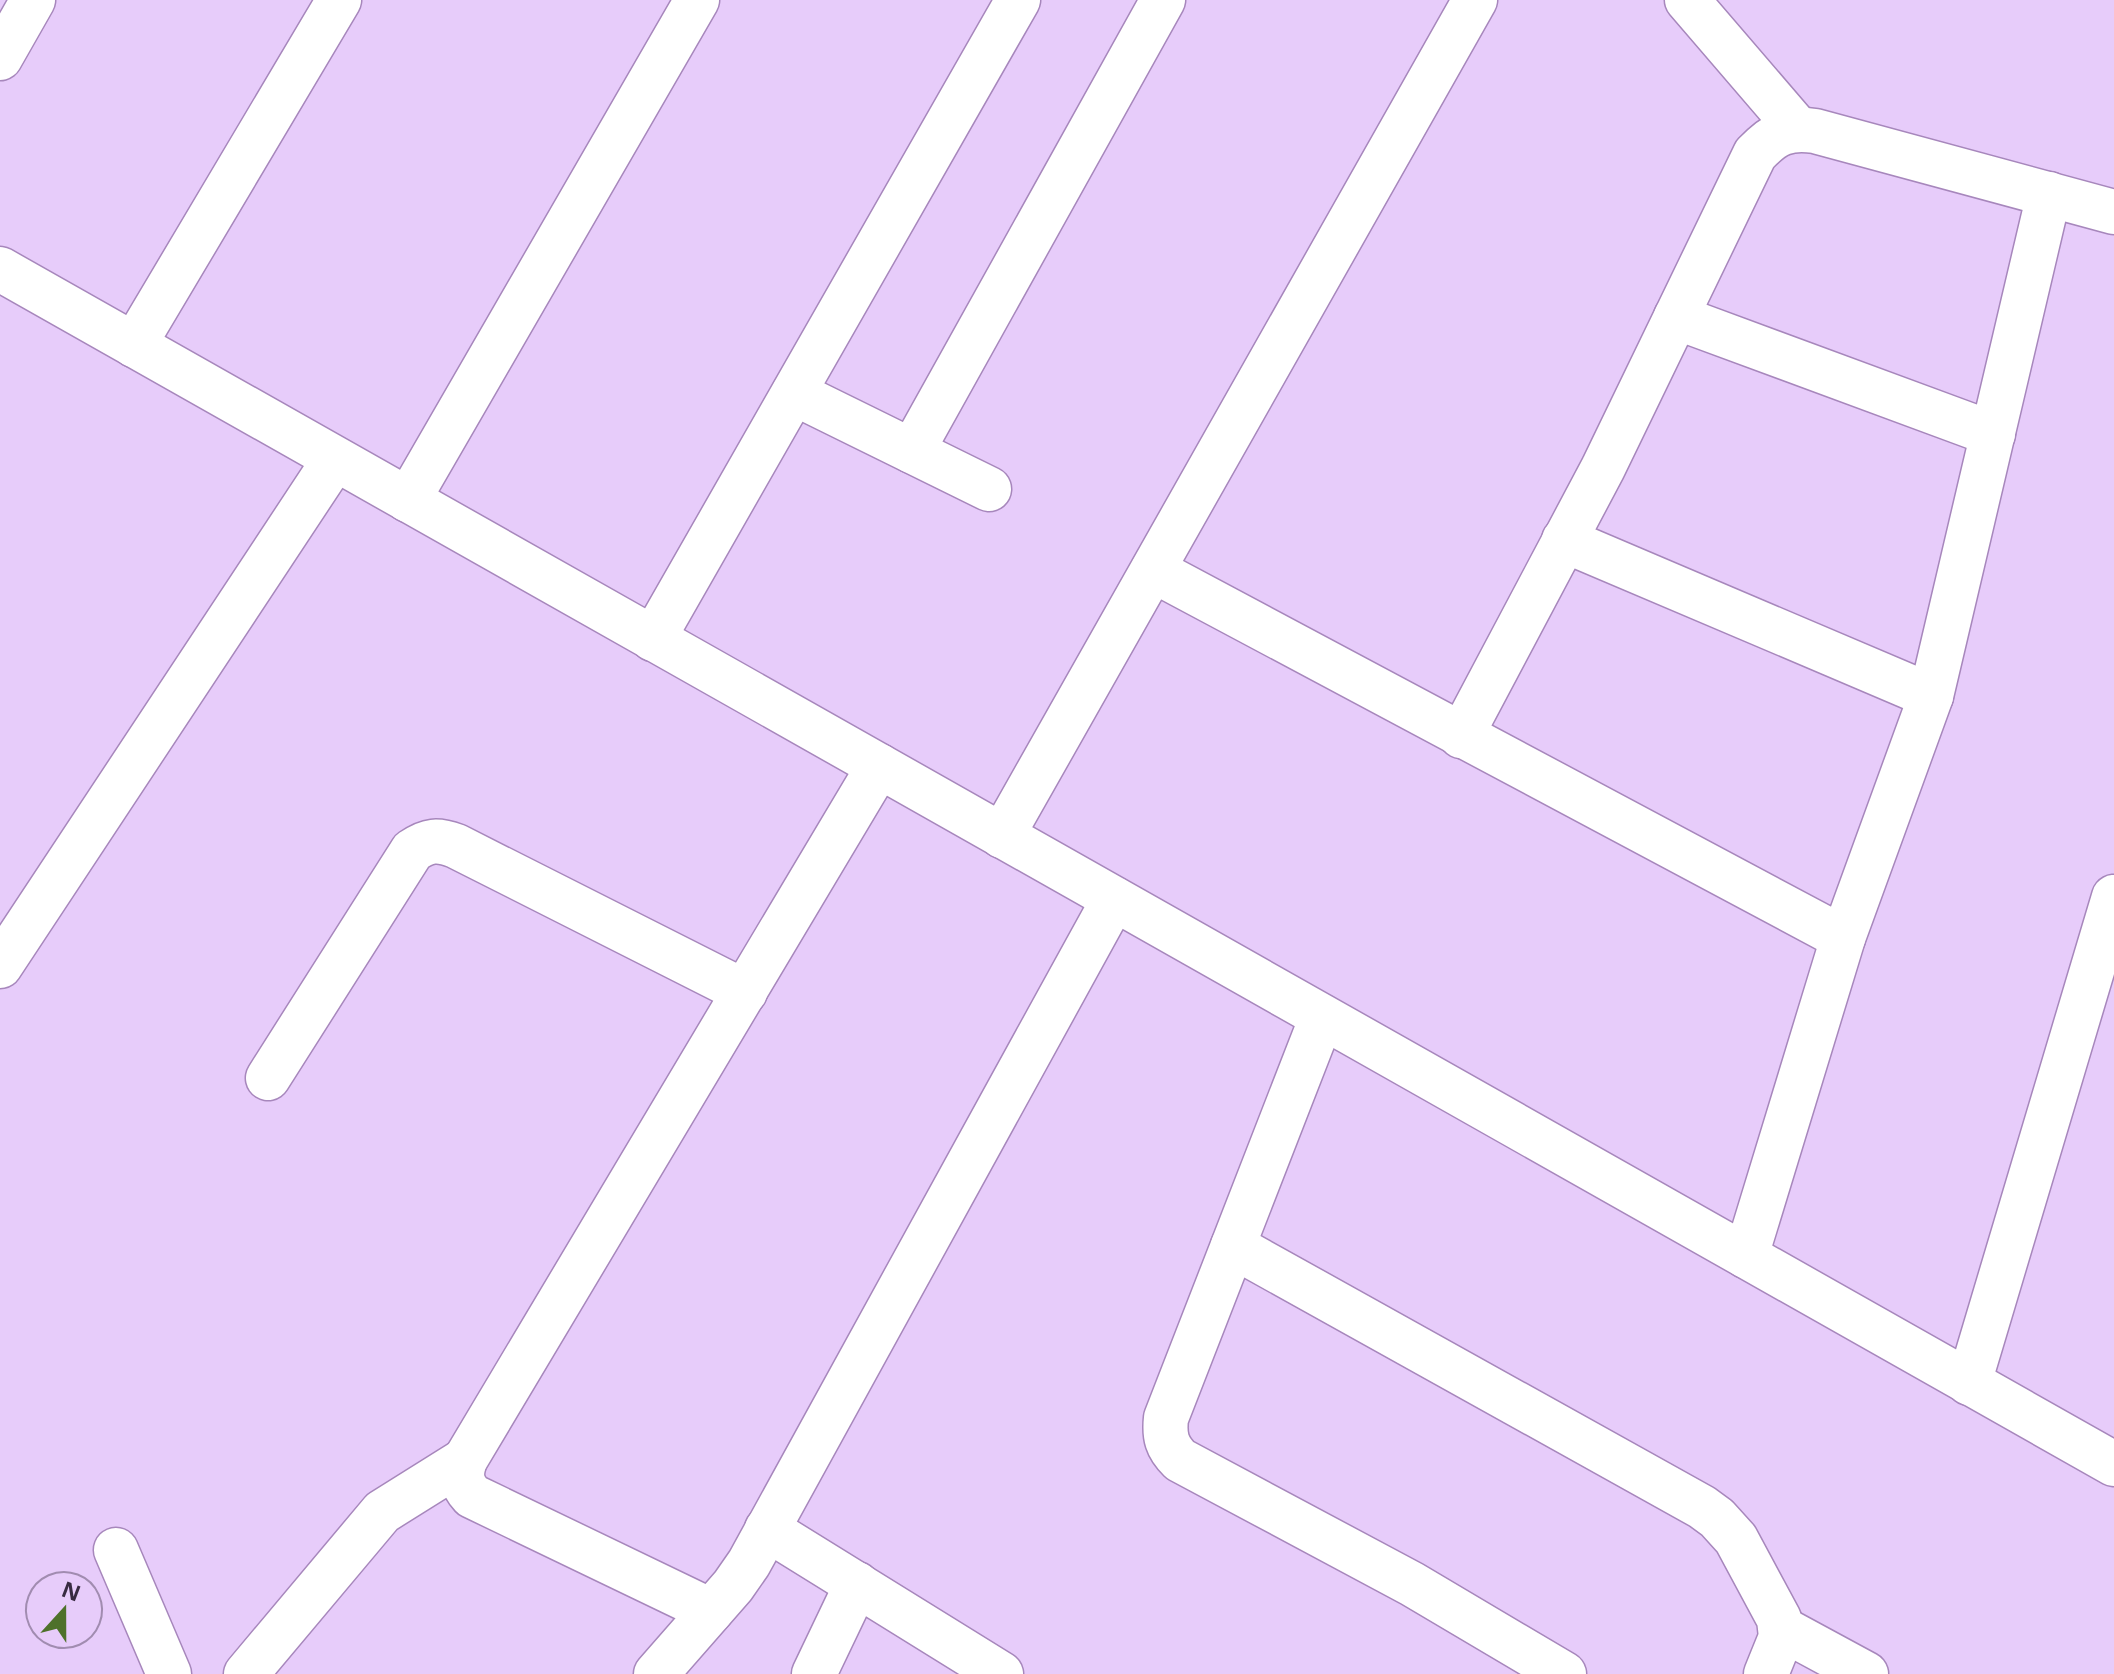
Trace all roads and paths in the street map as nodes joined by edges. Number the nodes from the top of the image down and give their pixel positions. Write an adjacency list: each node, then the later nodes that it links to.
1 (33, 0): 8 (street)
2 (339, 0): 14 (street)
3 (697, 0): 20 (street)
4 (1018, 0): 15 (street)
5 (1163, 0): 17 (street)
6 (1475, 0): 22 (street)
7 (1687, 0): 9 (street)
8 (0, 58)
9 (1797, 128): 10 (street); 13 (street)
10 (2049, 194): 11 (street); 16 (street)
11 (2114, 212)
12 (4, 279): 14 (street)
13 (1676, 317): 16 (street); 21 (street)
14 (134, 345): 18 (street)
15 (794, 393): 17 (street); 23 (street)
16 (1993, 434): 24 (street)
17 (912, 451): 19 (street)
18 (335, 459): 20 (street); 31 (street)
19 (989, 489)
20 (408, 500): 23 (street)
21 (1564, 540): 24 (street); 25 (street)
22 (1153, 570): 25 (street); 27 (street)
23 (653, 639): 26 (street)
24 (1931, 696): 30 (street)
25 (1461, 736): 30 (street)
26 (879, 766): 27 (street); 32 (street)
27 (1002, 836): 29 (street)
28 (2114, 897): 37 (street)
29 (1114, 899): 33 (street); 40 (street)
30 (1843, 938): 36 (street)
31 (0, 966)
32 (745, 992): 34 (street); 38 (street)
33 (1322, 1017): 35 (street); 36 (street)
34 (268, 1078)
35 (1233, 1246): 44 (street); 50 (street)
36 (1746, 1256): 37 (street)
37 (1969, 1383): 39 (street)
38 (465, 1460): 43 (street); 46 (street)
39 (2114, 1464)
40 (767, 1529): 42 (street); 43 (street)
41 (116, 1550): 45 (street)
42 (857, 1584): 48 (street); 49 (street)
43 (711, 1611): 47 (street)
44 (1781, 1628): 51 (street); 52 (street)
45 (169, 1674)
46 (246, 1674)
47 (656, 1674)
48 (814, 1674)
49 (1001, 1674)
50 (1564, 1674)
51 (1766, 1674)
52 (1866, 1674)

